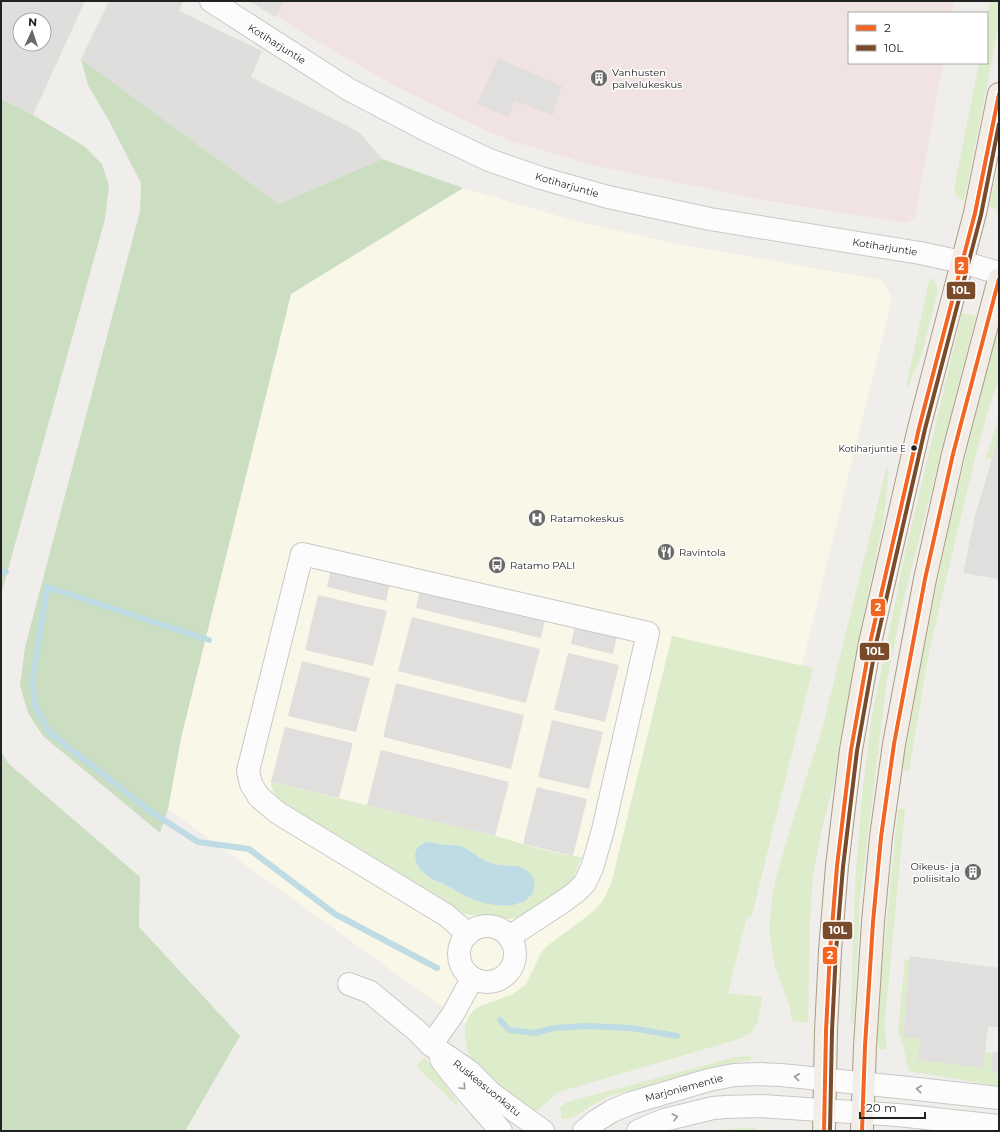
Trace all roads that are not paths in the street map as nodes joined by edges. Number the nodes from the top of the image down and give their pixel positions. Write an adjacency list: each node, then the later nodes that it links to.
1 (211, 1): 3 (street, Kotiharjuntie)
2 (999, 94): 3 (main road)
3 (962, 262): 4 (street, Kotiharjuntie); 11 (main road)
4 (999, 273)
5 (999, 279): 12 (main road)
6 (468, 934): 7 (street); 7 (street); 8 (street)
7 (509, 937): 8 (street)
8 (472, 979): 10 (street)
9 (349, 984): 10 (street, Ruskeasuonkatu)
10 (431, 1045): 17 (street, Ruskeasuonkatu, one-way to 17); 18 (street, Ruskeasuonkatu)
11 (825, 1080): 12 (street, Marjoniementie); 14 (main road); 19 (street, Marjoniementie, one-way to 19)
12 (864, 1084): 13 (street, Marjoniementie, one-way to 12); 15 (main road)
13 (999, 1098)
14 (824, 1121): 15 (street); 20 (street, one-way to 14)
15 (862, 1122): 16 (street)
16 (999, 1126)
17 (501, 1131)
18 (544, 1131)
19 (584, 1131)
20 (638, 1131)

